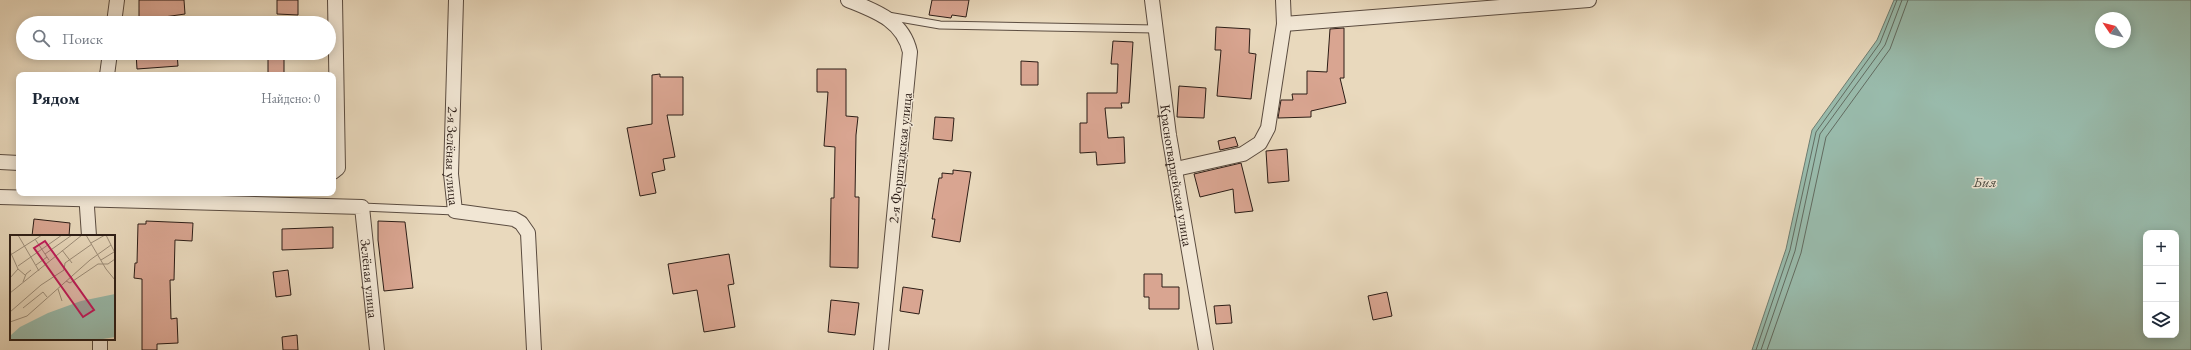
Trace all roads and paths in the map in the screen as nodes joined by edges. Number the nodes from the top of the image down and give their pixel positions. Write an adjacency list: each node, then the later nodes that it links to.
1 (117, 0): 9 (street)
2 (335, 0): 10 (street)
3 (456, 0): 24 (street, 2-я Зелёная улица)
4 (848, 0): 8 (street, 2-я Форштадская улица)
5 (1152, 0): 12 (street, Красногвардейская улица)
6 (1283, 0): 11 (street)
7 (1589, 0): 11 (street)
8 (884, 15): 12 (lane); 28 (street, 2-я Форштадская улица)
9 (115, 16)
10 (335, 16)
11 (1284, 24): 18 (street)
12 (1155, 29): 18 (street, Красногвардейская улица)
13 (336, 54): 19 (street)
14 (109, 60): 15 (street)
15 (107, 72)
16 (0, 162): 17 (street)
17 (16, 163)
18 (1176, 169): 29 (street, Красногвардейская улица)
19 (336, 170)
20 (86, 196): 21 (street); 22 (street); 25 (street)
21 (0, 197)
22 (293, 199): 23 (street)
23 (362, 207): 24 (lane); 26 (street, Зелёная улица)
24 (456, 211): 27 (street, 2-я Зелёная улица)
25 (89, 235)
26 (377, 350)
27 (534, 350)
28 (881, 350)
29 (1206, 350)

